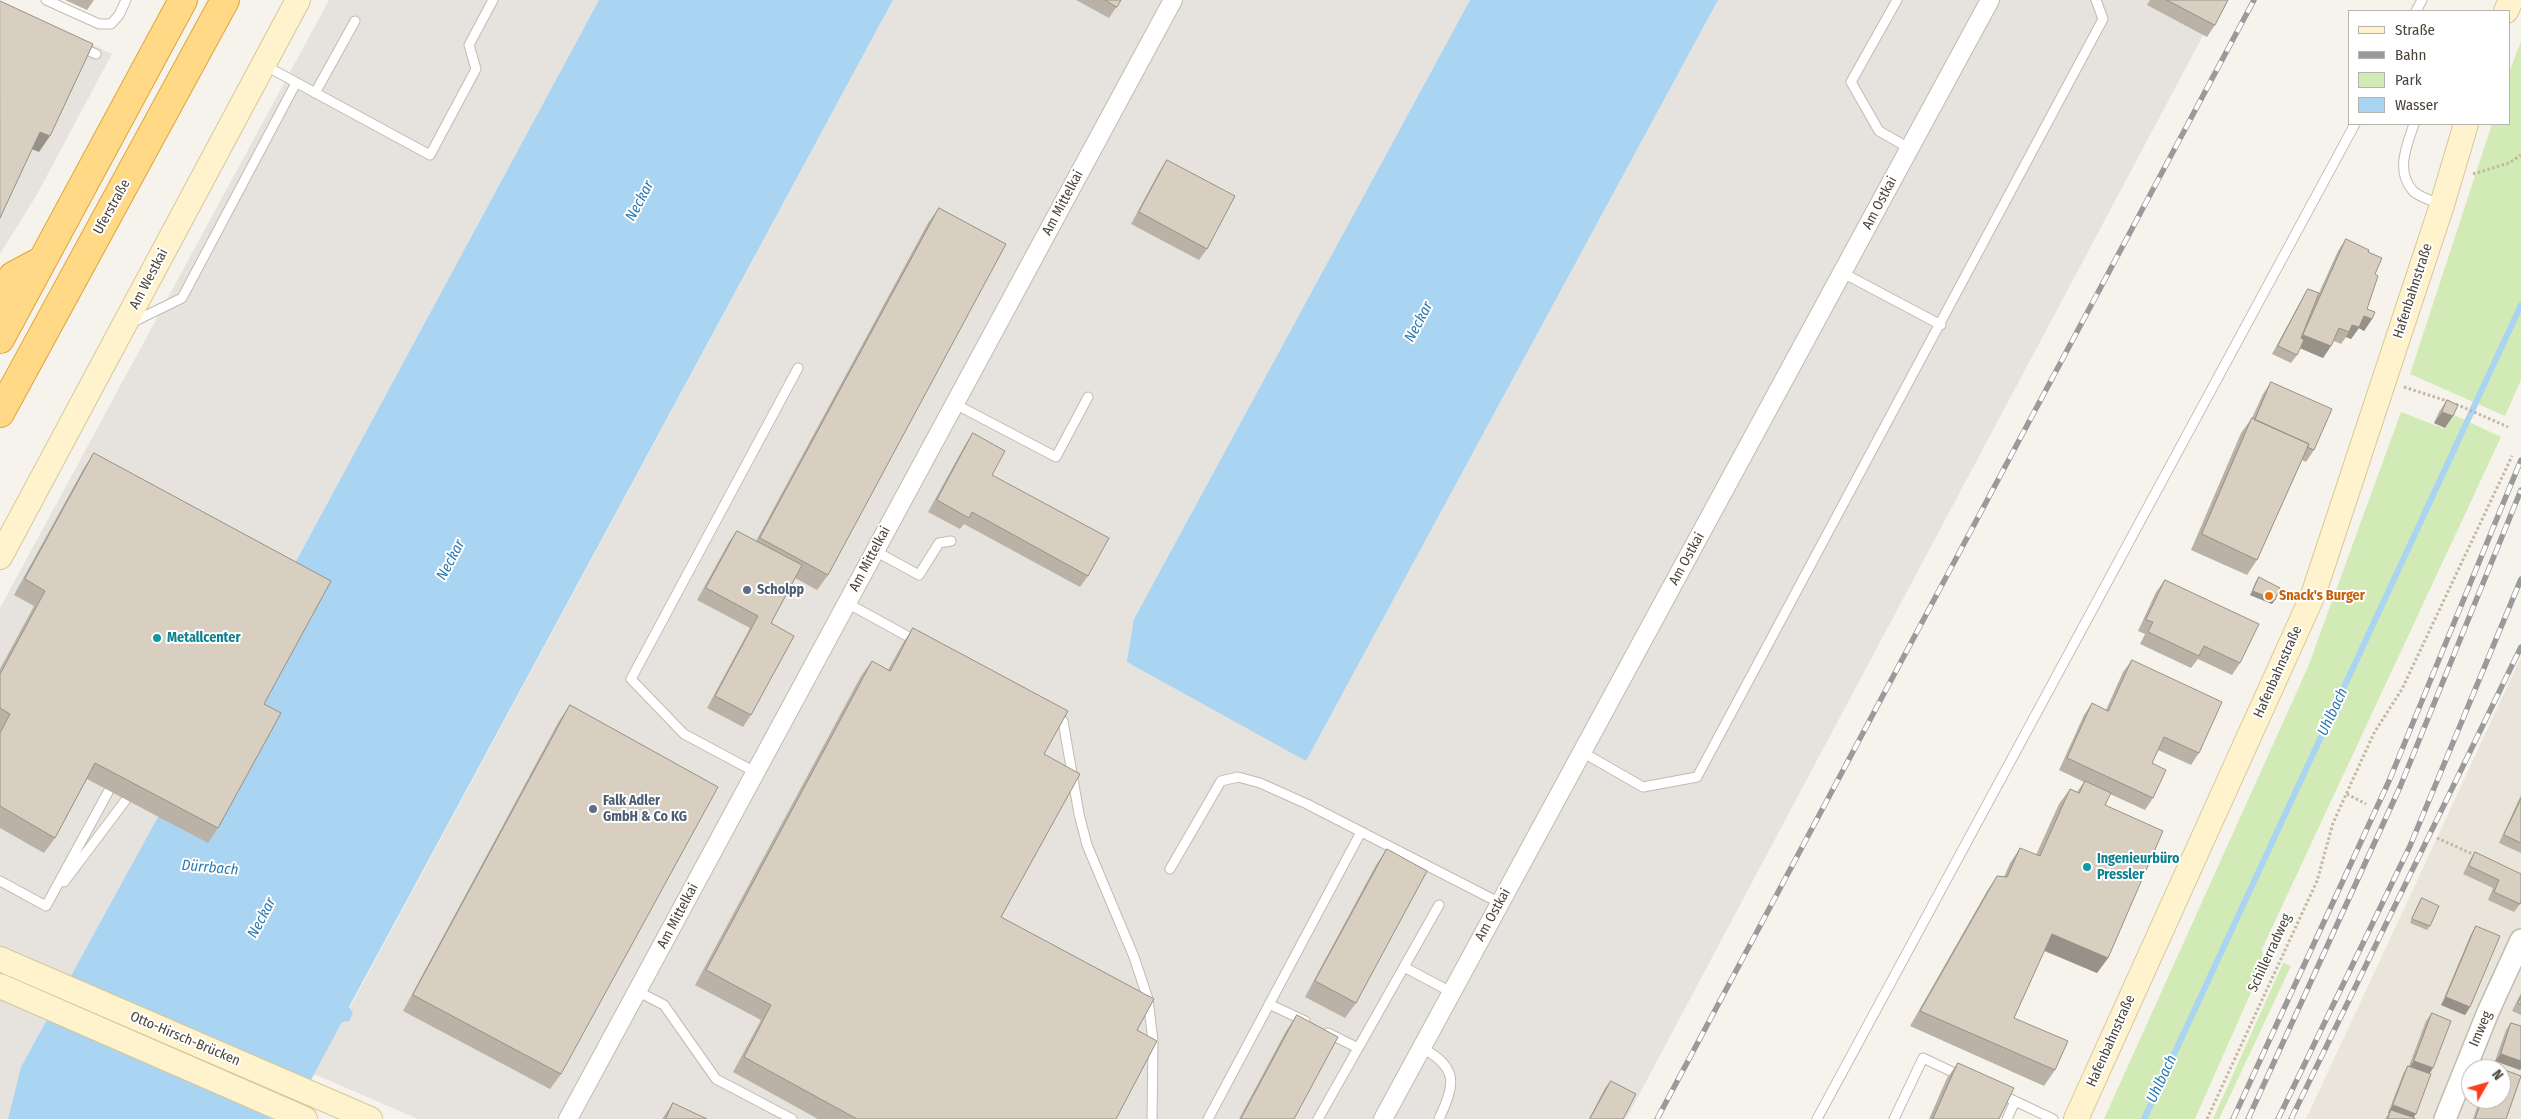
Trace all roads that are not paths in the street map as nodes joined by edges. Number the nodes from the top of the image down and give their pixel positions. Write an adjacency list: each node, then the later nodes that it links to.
1 (46, 0): 2 (lane)
2 (126, 0)
3 (183, 0): 22 (highway)
4 (225, 0): 31 (highway, Uferstraße)
5 (298, 0): 14 (main road, Am Westkai)
6 (493, 0): 16 (lane)
7 (1173, 0): 30 (street, Am Mittelkai)
8 (1897, 0): 20 (lane)
9 (1990, 0): 20 (street, Am Ostkai)
10 (2096, 0): 25 (lane)
11 (355, 21): 16 (lane)
12 (70, 42): 13 (lane)
13 (96, 54)
14 (263, 65): 15 (lane); 26 (main road, Am Westkai)
15 (296, 83): 16 (lane); 26 (lane)
16 (315, 93)
17 (2354, 125): 71 (lane)
18 (2414, 125): 21 (lane)
19 (2466, 125): 21 (main road, Hafenbahnstraße)
20 (1909, 148): 23 (street, Am Ostkai)
21 (2442, 205): 75 (main road, Hafenbahnstraße)
22 (43, 260): 24 (highway); 27 (highway)
23 (1843, 273): 25 (lane); 38 (street, Am Ostkai)
24 (0, 295)
25 (1941, 325): 38 (lane)
26 (124, 327): 34 (main road, Am Westkai)
27 (0, 339)
28 (798, 368): 39 (lane)
29 (1088, 397): 30 (lane)
30 (954, 404): 33 (street, Am Mittelkai)
31 (0, 414)
32 (951, 541): 33 (lane)
33 (875, 551): 35 (street, Am Mittelkai)
34 (0, 557)
35 (846, 603): 36 (lane); 39 (street, Am Mittelkai)
36 (925, 646)
37 (1046, 711): 66 (lane)
38 (1582, 752): 45 (street, Am Ostkai)
39 (755, 772): 52 (street, Am Mittelkai)
40 (108, 792): 47 (lane)
41 (125, 801): 47 (lane)
42 (1361, 832): 43 (lane); 45 (lane); 54 (lane)
43 (1170, 868)
44 (0, 881): 47 (lane)
45 (1500, 903): 53 (street, Am Ostkai)
46 (1439, 905): 50 (lane)
47 (46, 906)
48 (2521, 940): 76 (street, Imweg)
49 (0, 959): 63 (main road, Otto-Hirsch-Brücken)
50 (1404, 967): 53 (lane); 58 (lane)
51 (0, 986): 62 (main road, Otto-Hirsch-Brücken)
52 (637, 991): 64 (street, Am Mittelkai); 65 (lane)
53 (1451, 992): 57 (street, Am Ostkai)
54 (1270, 1004): 55 (lane); 67 (lane)
55 (1314, 1026)
56 (1322, 1030): 58 (lane)
57 (1421, 1047): 69 (street, Am Ostkai); 70 (lane)
58 (1358, 1048): 68 (lane)
59 (1973, 1082): 72 (lane)
60 (1990, 1090): 61 (lane)
61 (2015, 1101): 73 (lane); 74 (lane)
62 (305, 1119)
63 (370, 1119)
64 (568, 1119)
65 (792, 1119)
66 (1152, 1119)
67 (1208, 1119)
68 (1318, 1119)
69 (1383, 1119)
70 (1439, 1119)
71 (1817, 1119)
72 (1894, 1119)
73 (2007, 1119)
74 (2053, 1119)
75 (2076, 1119)
76 (2445, 1119)

